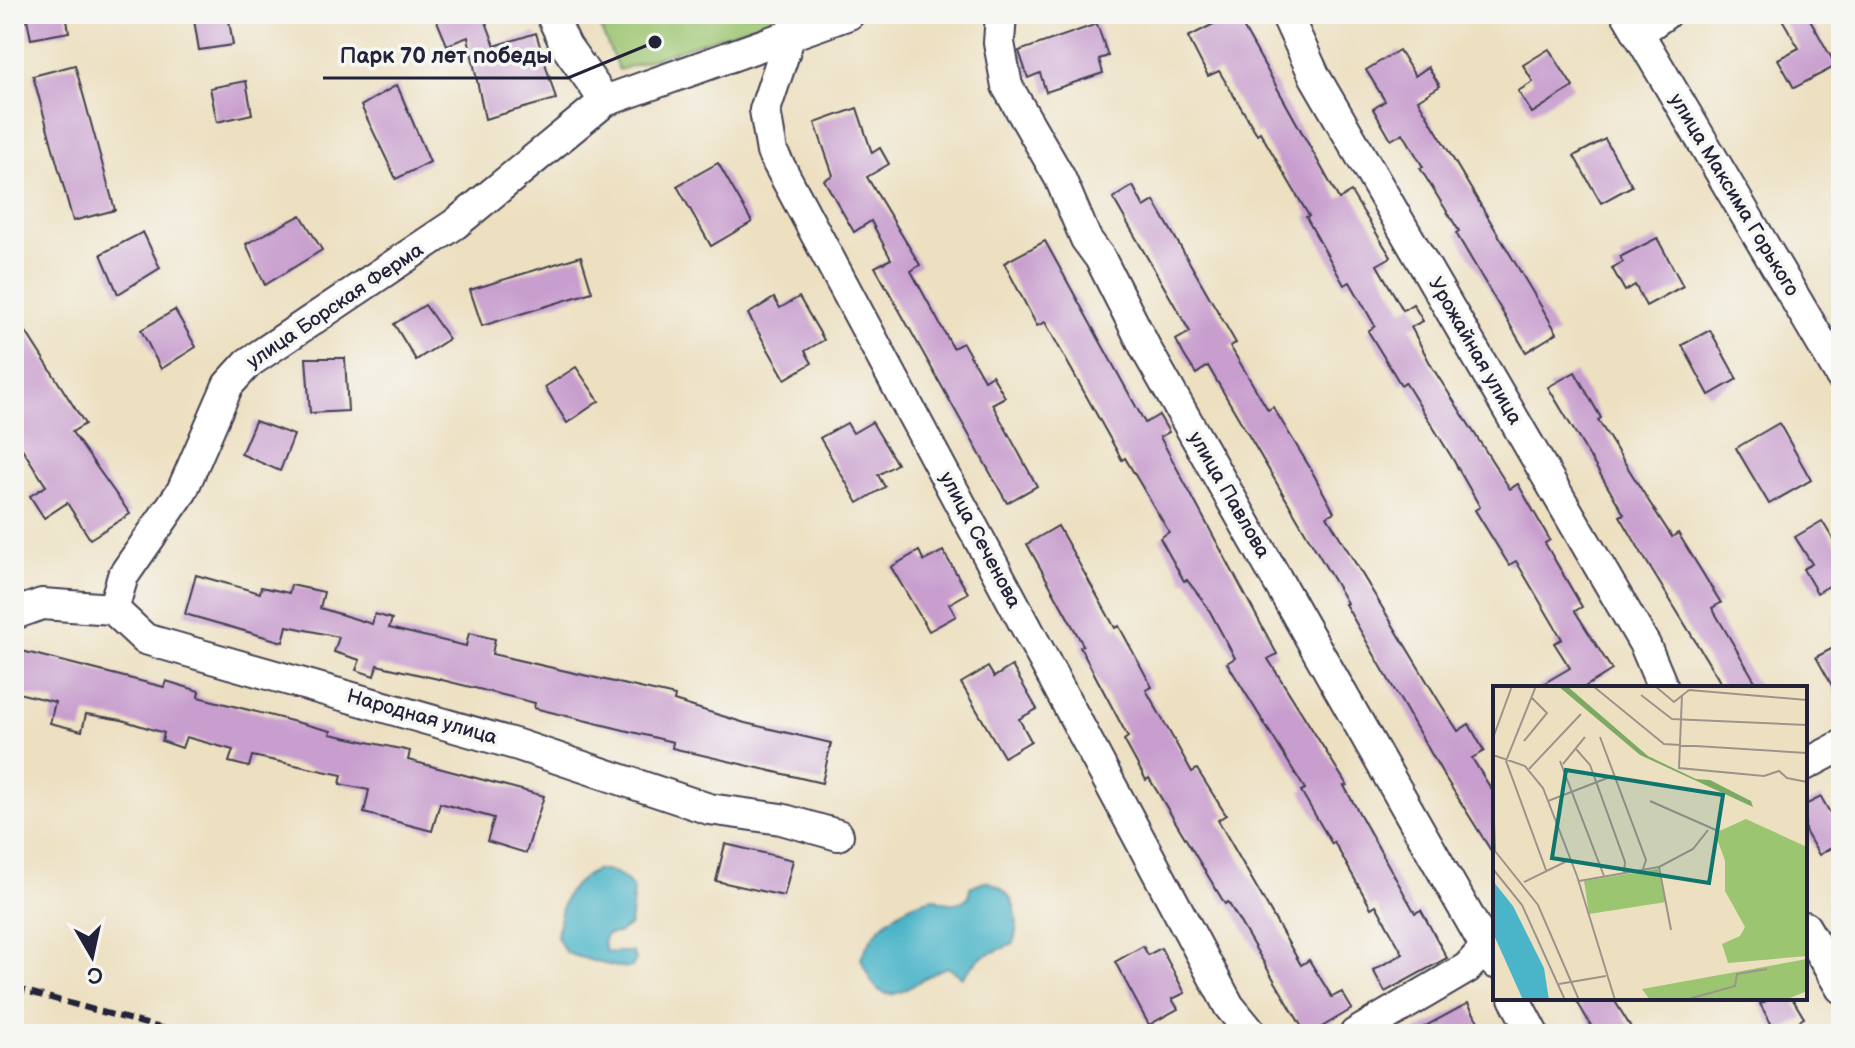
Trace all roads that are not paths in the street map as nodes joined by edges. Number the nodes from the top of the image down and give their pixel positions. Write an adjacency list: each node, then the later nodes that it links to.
1 (551, 14): 8 (street)
2 (849, 14): 7 (street, улица Борская Ферма)
3 (1001, 14): 17 (street, улица Павлова)
4 (1286, 14): 12 (street, Урожайная улица)
5 (1665, 14): 6 (street)
6 (1632, 23): 9 (street, улица Максима Горького)
7 (791, 32): 8 (street, улица Борская Ферма); 20 (street, улица Сеченова)
8 (605, 101): 10 (street, улица Борская Ферма)
9 (1841, 376)
10 (113, 609): 11 (street); 15 (street, Народная улица)
11 (14, 614)
12 (1662, 686)
13 (1841, 746): 14 (street)
14 (1807, 764)
15 (838, 835)
16 (1807, 930): 18 (street)
17 (1492, 948): 21 (street)
18 (1841, 988)
19 (1515, 1000): 22 (street)
20 (1252, 1034)
21 (1355, 1034)
22 (1533, 1034)

